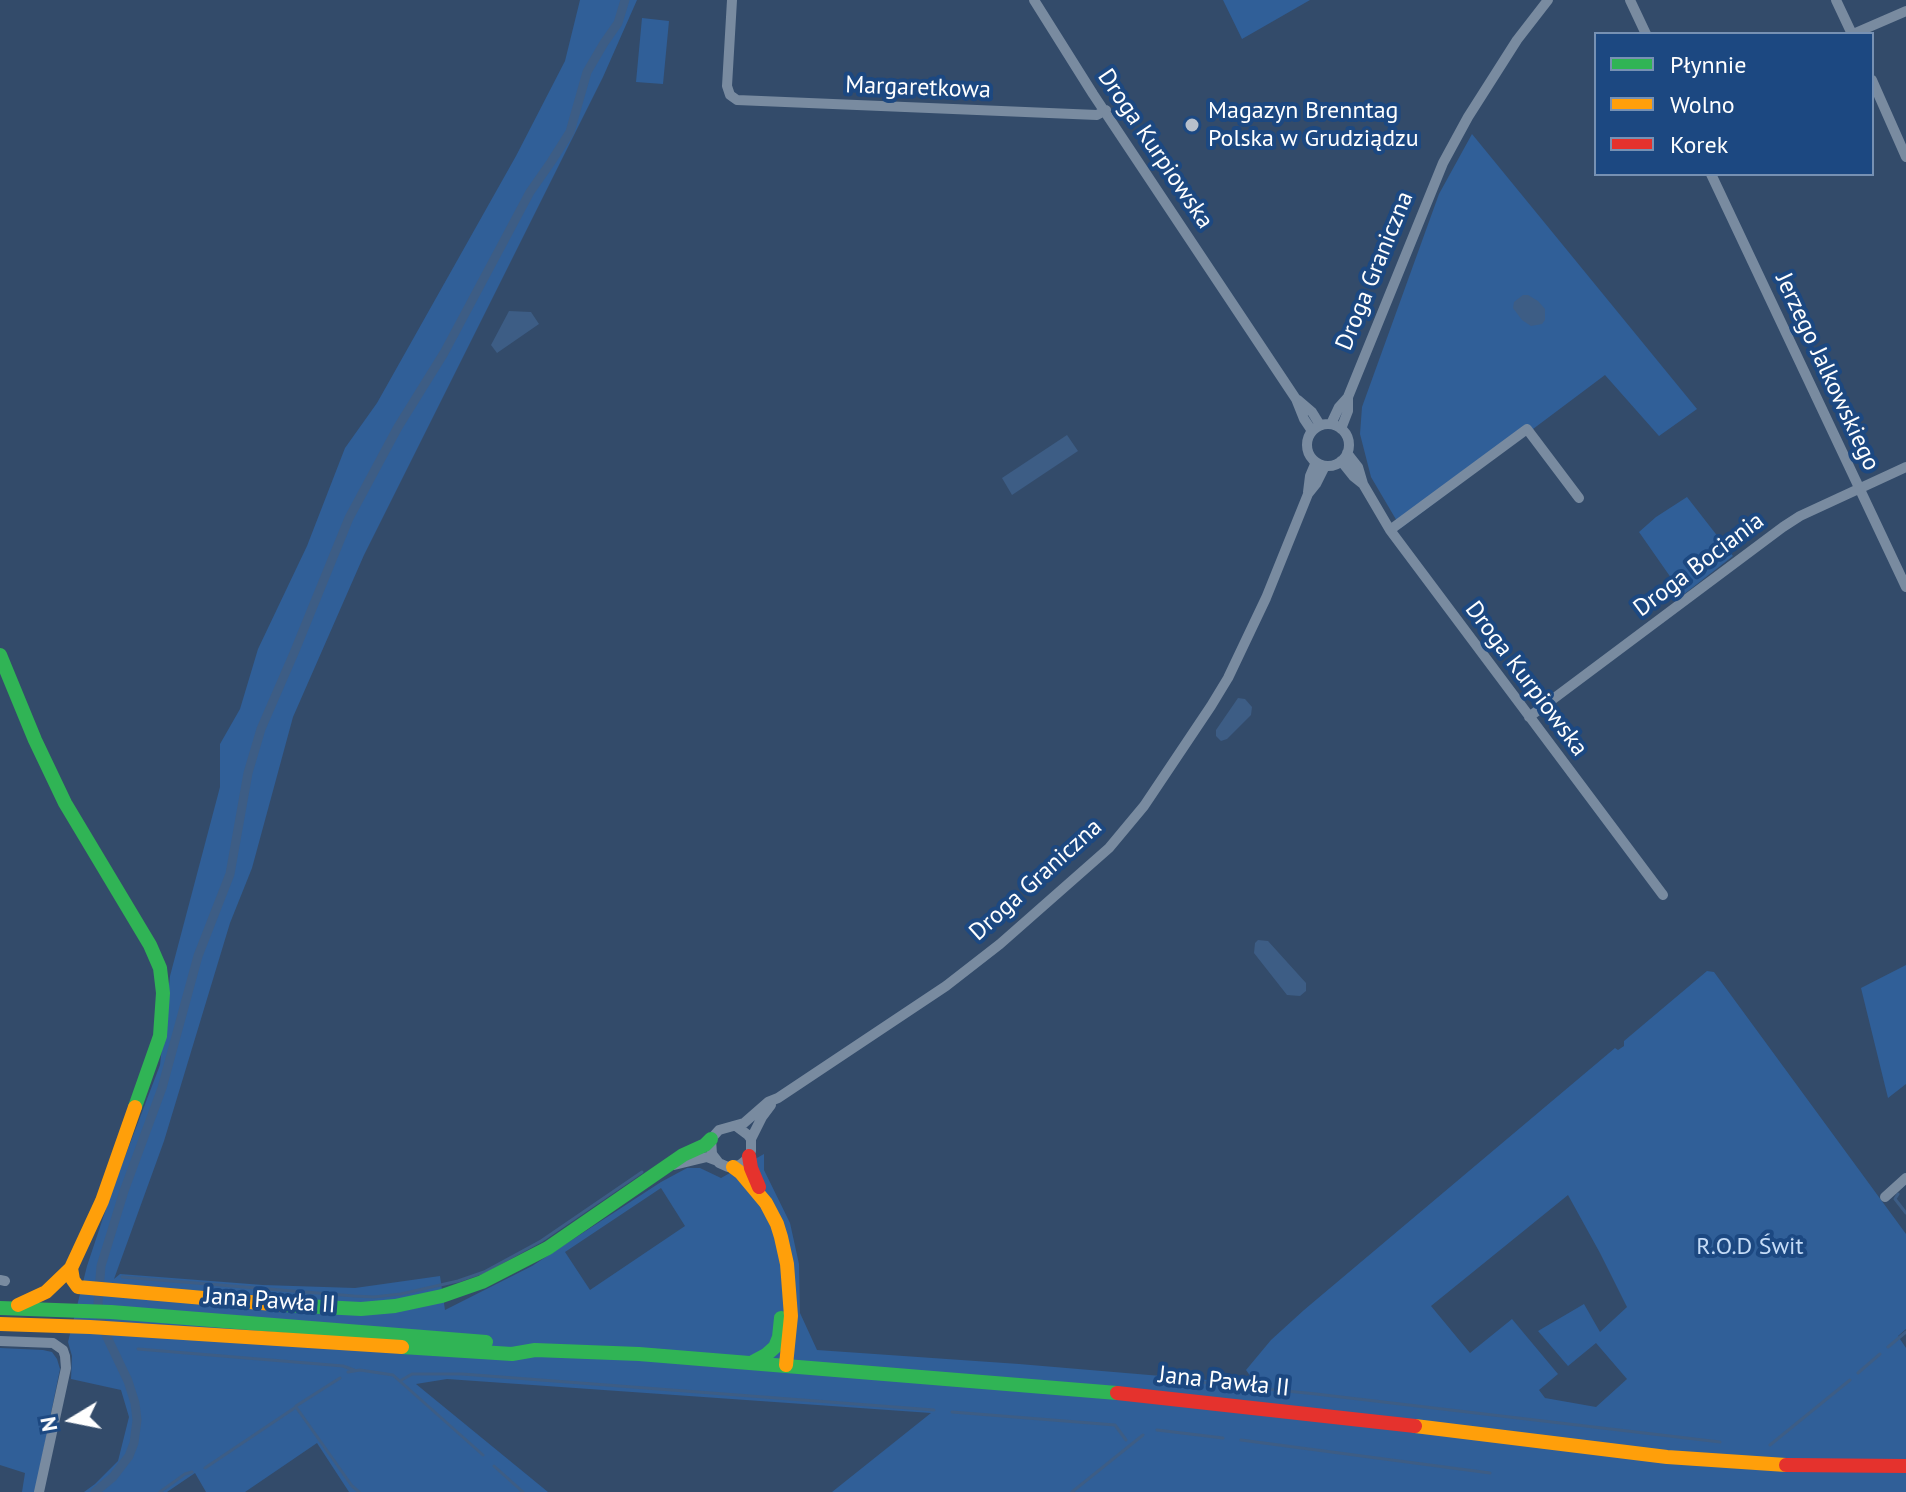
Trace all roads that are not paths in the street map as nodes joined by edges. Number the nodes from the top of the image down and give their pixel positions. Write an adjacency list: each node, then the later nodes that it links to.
1 (732, 0): 11 (street, Margaretkowa)
2 (1034, 0): 11 (street, Droga Kurpiowska)
3 (1548, 0): 14 (street, Droga Graniczna)
4 (1630, 0): 7 (street)
5 (1836, 0): 8 (street)
6 (1906, 11): 9 (street)
7 (1645, 32)
8 (1851, 32)
9 (1857, 32)
10 (1874, 85): 12 (street)
11 (1106, 110): 14 (street, Droga Kurpiowska)
12 (1906, 157)
13 (1712, 176): 18 (street, Jerzego Jalkowskiego)
14 (1326, 427): 15 (street); 16 (street)
15 (1344, 457): 16 (street); 20 (street, Droga Kurpiowska)
16 (1320, 464): 25 (street, Droga Graniczna)
17 (1906, 467): 18 (street, Droga Bociania)
18 (1860, 489): 21 (street, Jerzego Jalkowskiego); 23 (street, Droga Bociania)
19 (1579, 498): 20 (street)
20 (1390, 530): 23 (street, Droga Kurpiowska)
21 (1906, 587)
22 (0, 655): 36 (main road)
23 (1529, 717): 24 (street, Droga Kurpiowska)
24 (1663, 895)
25 (778, 1098): 26 (street, Droga Graniczna); 28 (street, Droga Graniczna)
26 (736, 1126): 27 (street); 28 (street)
27 (711, 1139): 30 (street); 31 (main road)
28 (751, 1139): 29 (street)
29 (749, 1156): 32 (street); 35 (main road)
30 (715, 1160): 31 (street); 32 (street)
31 (668, 1167): 36 (main road)
32 (733, 1167): 35 (main road)
33 (1906, 1178): 34 (street)
34 (1885, 1197)
35 (766, 1203): 37 (main road)
36 (71, 1268): 38 (main road)
37 (788, 1281): 42 (main road); 43 (main road)
38 (6, 1308): 41 (main road, Jana Pawła II)
39 (0, 1324): 41 (main road, Jana Pawła II)
40 (0, 1341): 45 (street)
41 (535, 1350): 42 (main road, Jana Pawła II)
42 (752, 1362): 43 (main road, Jana Pawła II)
43 (786, 1365): 44 (main road, Jana Pawła II)
44 (1906, 1466)
45 (39, 1492)

